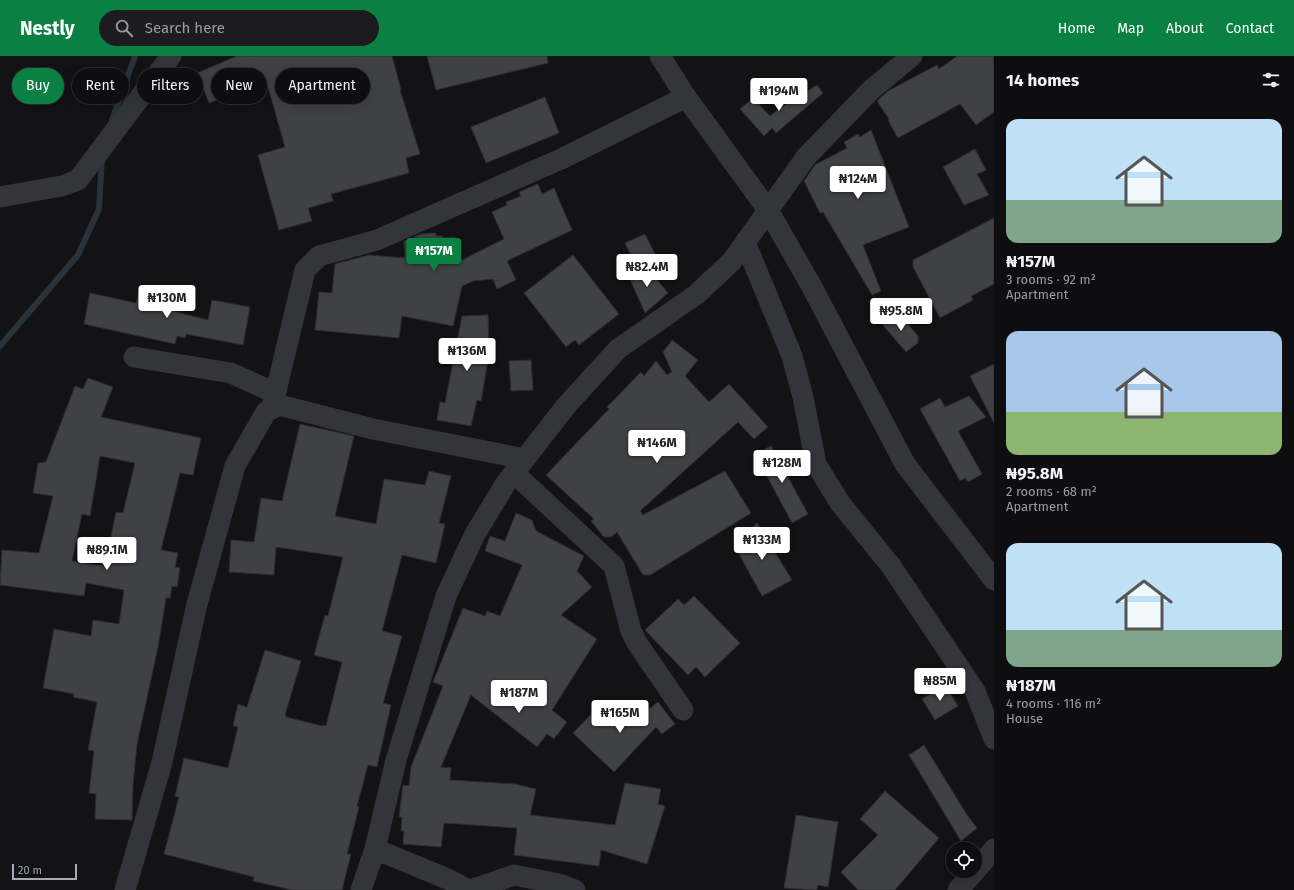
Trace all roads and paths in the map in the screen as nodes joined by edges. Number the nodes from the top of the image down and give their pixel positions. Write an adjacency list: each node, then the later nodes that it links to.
1 (171, 56): 6 (street)
2 (660, 56): 5 (street)
3 (912, 56): 4 (street)
4 (890, 63): 7 (street)
5 (686, 97): 7 (street); 10 (street)
6 (0, 197)
7 (768, 210): 8 (street); 12 (street)
8 (745, 242): 11 (street); 14 (street)
9 (134, 356): 10 (street)
10 (273, 400): 11 (street); 19 (street)
11 (519, 466): 13 (street); 15 (street)
12 (994, 580)
13 (683, 710)
14 (994, 739)
15 (375, 849): 20 (street); 21 (street)
16 (994, 849): 17 (street)
17 (982, 863)
18 (969, 878): 23 (street)
19 (125, 890)
20 (361, 890)
21 (470, 890): 22 (street)
22 (575, 890)
23 (958, 890)

